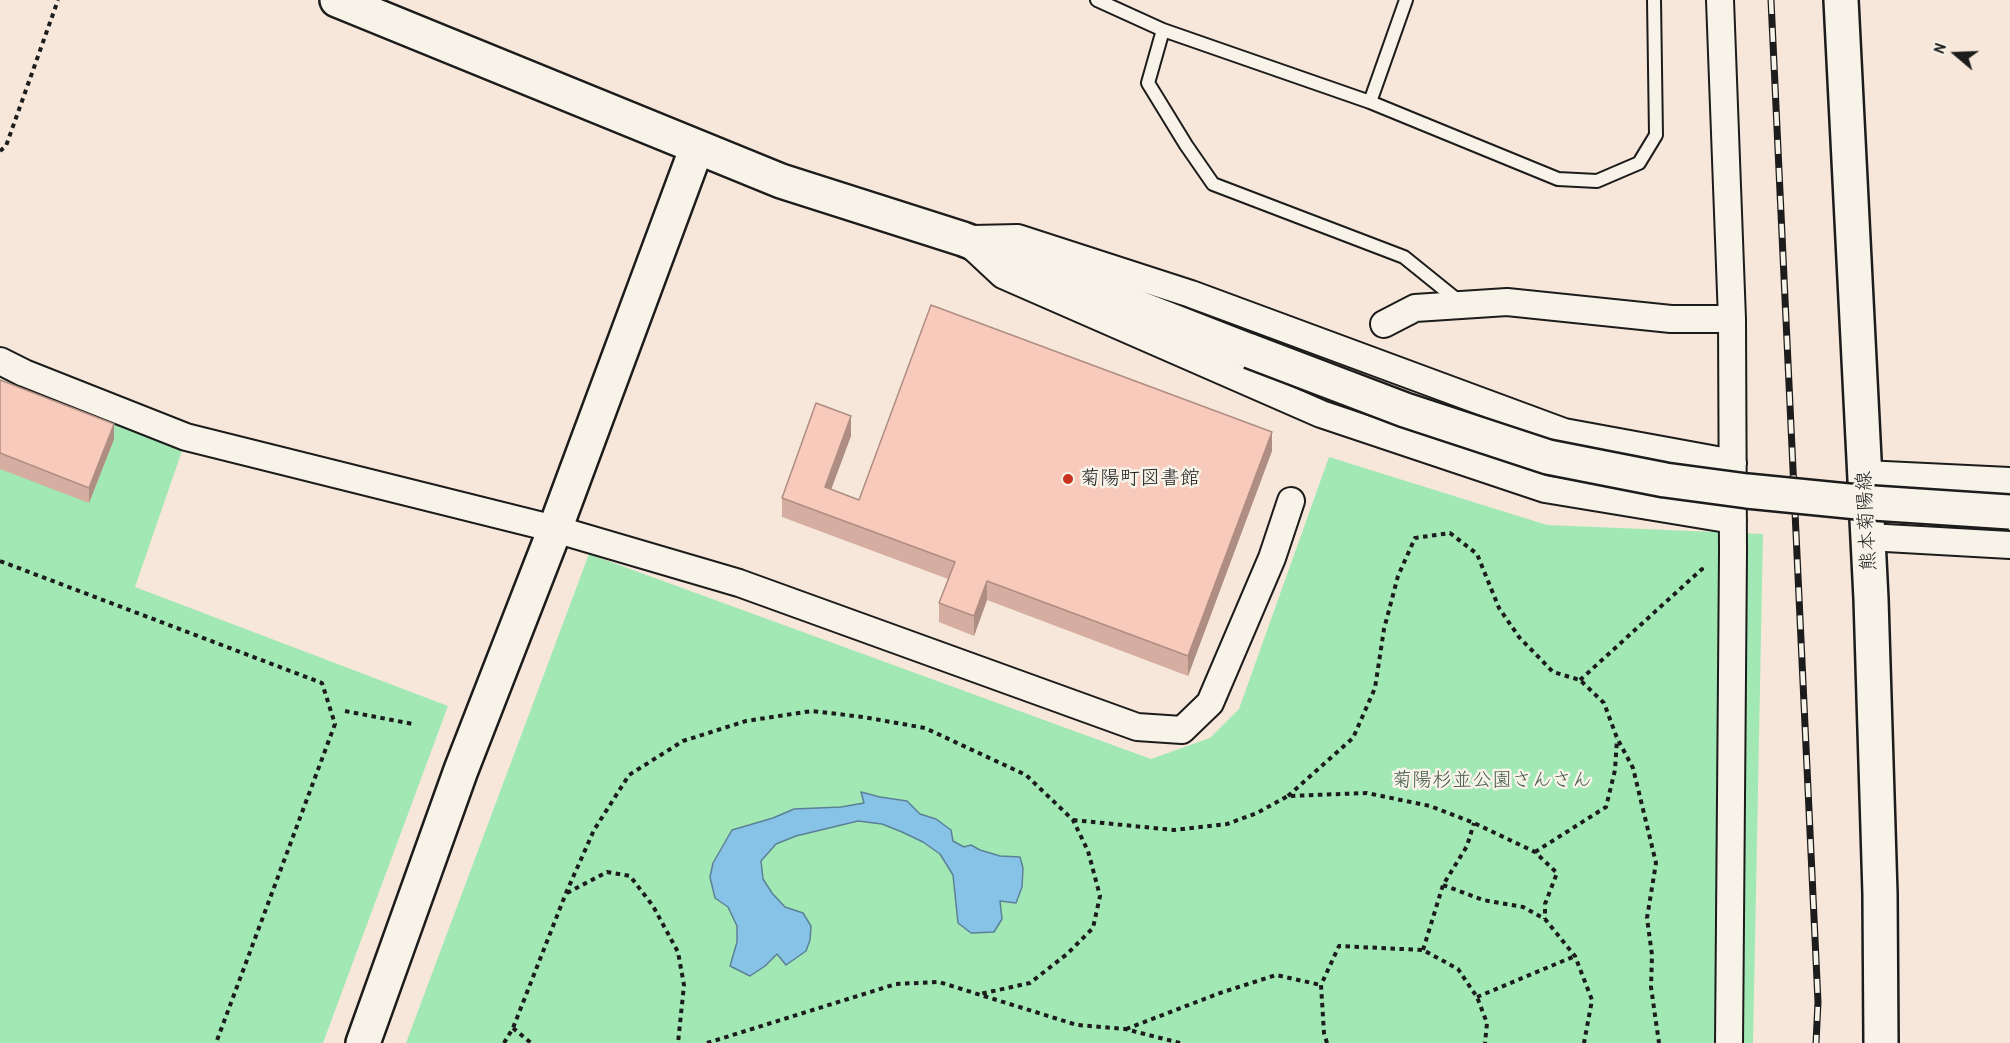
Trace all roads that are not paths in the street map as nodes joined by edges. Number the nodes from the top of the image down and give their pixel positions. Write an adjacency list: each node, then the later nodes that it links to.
1 (337, 0): 9 (street)
2 (1097, 0): 7 (lane)
3 (1406, 0): 8 (lane)
4 (1654, 0): 8 (lane)
5 (1720, 0): 12 (street)
6 (1841, 0): 16 (street, 熊本菊陽線)
7 (1163, 30): 8 (lane); 11 (lane)
8 (1370, 102)
9 (697, 147): 10 (street); 21 (street)
10 (963, 239): 15 (street); 19 (street, bridge); 20 (street)
11 (1463, 305): 12 (street); 13 (street)
12 (1732, 319): 15 (street)
13 (1384, 324)
14 (0, 361): 21 (street)
15 (1733, 464): 20 (street)
16 (1864, 474): 17 (street); 22 (street, 熊本菊陽線)
17 (2010, 481)
18 (1291, 501): 21 (street)
19 (2010, 512)
20 (1733, 520): 25 (street)
21 (555, 529): 24 (street)
22 (1868, 537): 23 (street); 26 (street, 熊本菊陽線)
23 (2010, 544)
24 (363, 1043)
25 (1729, 1043)
26 (1881, 1043)

